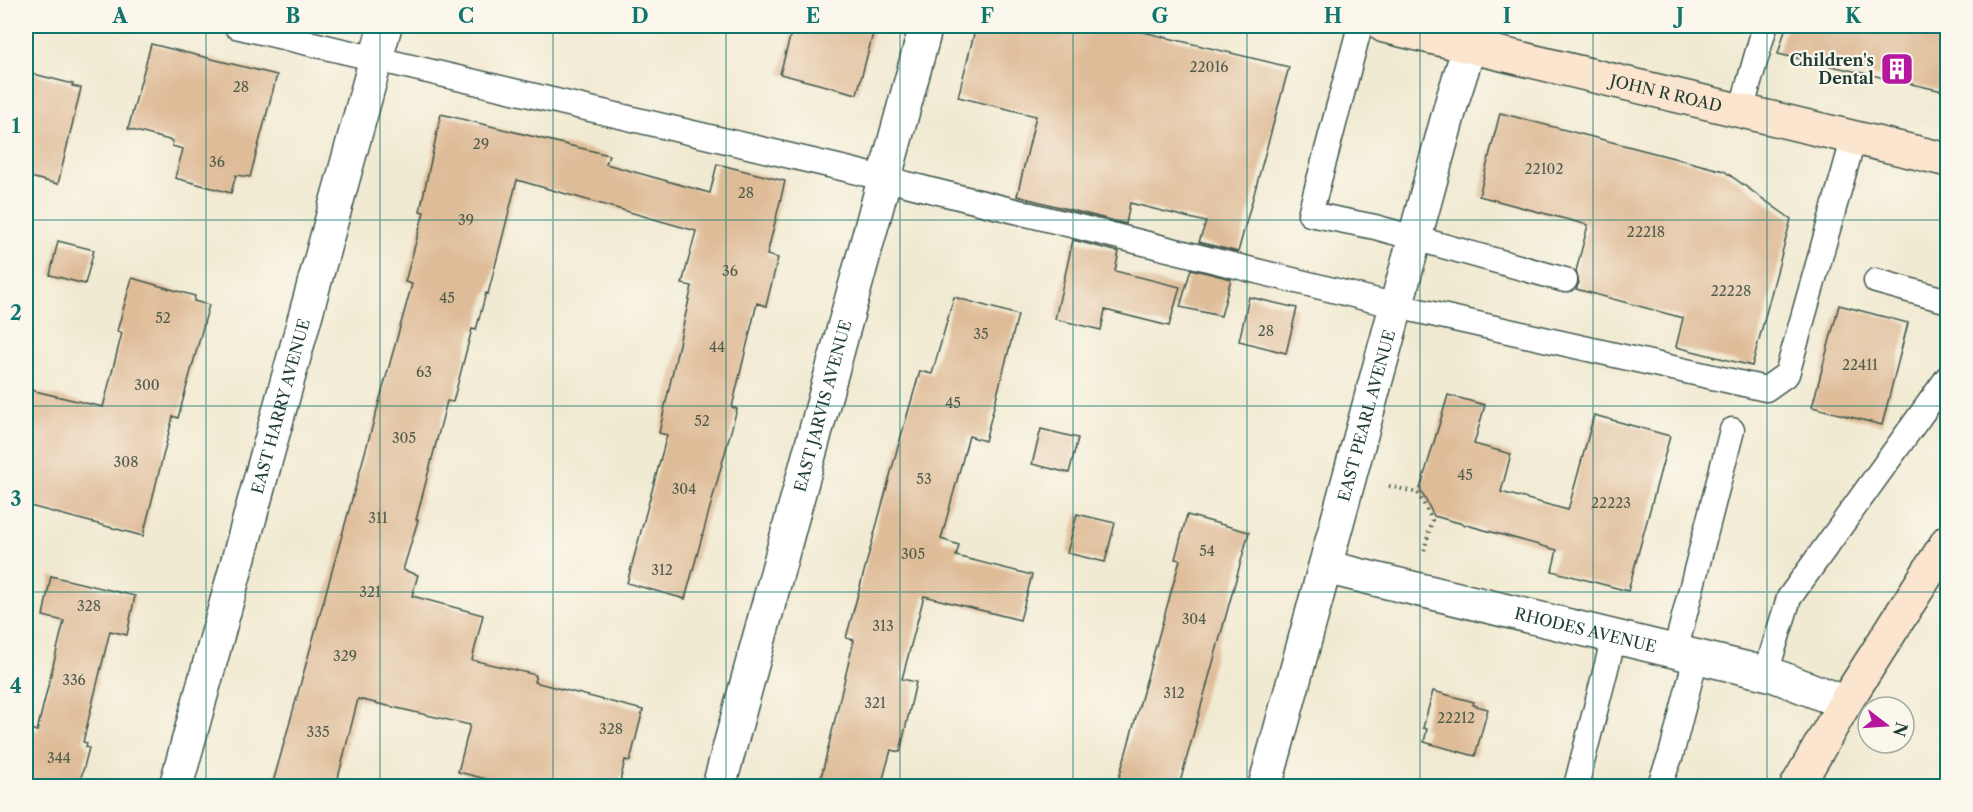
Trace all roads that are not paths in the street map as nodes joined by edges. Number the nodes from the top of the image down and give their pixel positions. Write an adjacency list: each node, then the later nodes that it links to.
1 (236, 26): 8 (lane)
2 (385, 26): 8 (street, EAST HARRY AVENUE)
3 (926, 26): 12 (street, EAST JARVIS AVENUE)
4 (1360, 26): 13 (lane)
5 (1384, 26): 7 (main road, JOHN R ROAD)
6 (1765, 26): 9 (lane)
7 (1473, 36): 9 (main road, JOHN R ROAD); 13 (street, EAST PEARL AVENUE)
8 (376, 59): 12 (lane); 26 (street, EAST HARRY AVENUE)
9 (1741, 111): 10 (main road, JOHN R ROAD)
10 (1854, 137): 11 (main road, JOHN R ROAD); 17 (lane)
11 (1947, 160)
12 (885, 178): 17 (lane); 27 (street, EAST JARVIS AVENUE)
13 (1416, 238): 14 (lane); 17 (street, EAST PEARL AVENUE)
14 (1565, 280)
15 (1876, 281): 16 (lane)
16 (1947, 301)
17 (1397, 306): 21 (street, EAST PEARL AVENUE)
18 (1943, 391): 24 (lane)
19 (1732, 430): 23 (lane)
20 (1947, 541): 25 (main road)
21 (1325, 567): 22 (street, RHODES AVENUE); 28 (street, EAST PEARL AVENUE)
22 (1614, 638): 23 (street, RHODES AVENUE); 29 (lane)
23 (1686, 655): 24 (street, RHODES AVENUE); 30 (lane)
24 (1766, 673): 25 (street, RHODES AVENUE)
25 (1845, 703): 31 (main road)
26 (176, 786)
27 (719, 786)
28 (1265, 786)
29 (1576, 786)
30 (1659, 786)
31 (1797, 786)

